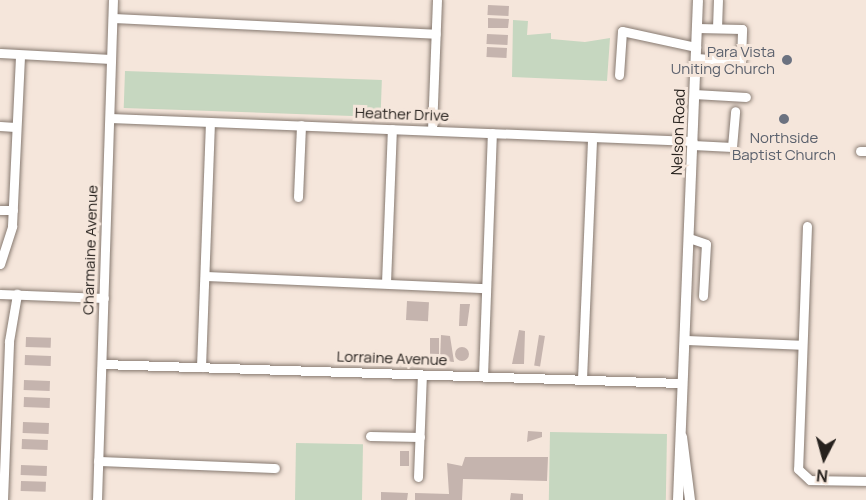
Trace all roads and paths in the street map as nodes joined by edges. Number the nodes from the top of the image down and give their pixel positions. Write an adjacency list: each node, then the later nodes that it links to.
1 (113, 0): 5 (street, Charmaine Avenue)
2 (436, 0): 8 (street)
3 (698, 0): 6 (main road, Nelson Road)
4 (718, 0): 7 (street)
5 (113, 18): 8 (street); 12 (street, Charmaine Avenue)
6 (697, 28): 7 (street); 10 (main road, Nelson Road)
7 (717, 28): 10 (street)
8 (436, 34): 23 (street)
9 (0, 53): 11 (street)
10 (696, 53): 13 (street); 14 (main road, Nelson Road)
11 (20, 55): 12 (street); 21 (street)
12 (111, 59): 17 (street, Charmaine Avenue)
13 (619, 75)
14 (694, 94): 15 (street); 26 (main road, Nelson Road)
15 (746, 97)
16 (735, 111): 26 (street, Heather Drive)
17 (110, 118): 18 (street, Heather Drive); 39 (street, Charmaine Avenue)
18 (210, 122): 19 (street, Heather Drive); 33 (street)
19 (301, 125): 22 (street, Heather Drive); 27 (street)
20 (0, 126): 21 (street)
21 (15, 127): 29 (street)
22 (393, 129): 23 (street, Heather Drive); 34 (street)
23 (432, 130): 24 (street, Heather Drive)
24 (492, 133): 25 (street, Heather Drive); 35 (street)
25 (592, 137): 26 (street, Heather Drive); 46 (street)
26 (693, 143): 31 (main road, Nelson Road)
27 (298, 197)
28 (0, 210): 29 (street)
29 (13, 210): 32 (street)
30 (807, 226): 41 (street)
31 (689, 238): 38 (street); 40 (main road, Nelson Road)
32 (0, 264)
33 (206, 276): 34 (street); 43 (street)
34 (386, 283): 35 (street)
35 (486, 288): 45 (street)
36 (0, 294): 37 (street)
37 (17, 294): 39 (street); 47 (street)
38 (703, 296)
39 (104, 298): 42 (street, Charmaine Avenue)
40 (685, 340): 41 (street); 48 (main road, Nelson Road)
41 (802, 345): 56 (street)
42 (102, 364): 43 (street, Lorraine Avenue); 52 (street, Charmaine Avenue)
43 (201, 367): 44 (street, Lorraine Avenue)
44 (422, 375): 45 (street, Lorraine Avenue); 51 (street)
45 (483, 376): 46 (street, Lorraine Avenue)
46 (582, 379): 48 (street, Lorraine Avenue)
47 (4, 381): 53 (street)
48 (682, 383): 49 (main road, Nelson Road)
49 (681, 434): 59 (main road, Nelson Road); 60 (main road, Nelson Road)
50 (370, 436): 51 (street)
51 (420, 437): 55 (street)
52 (98, 461): 54 (street); 58 (street, Charmaine Avenue)
53 (2, 465): 57 (street)
54 (275, 468)
55 (418, 477)
56 (866, 481)
57 (3, 500)
58 (97, 500)
59 (678, 500)
60 (690, 500)

